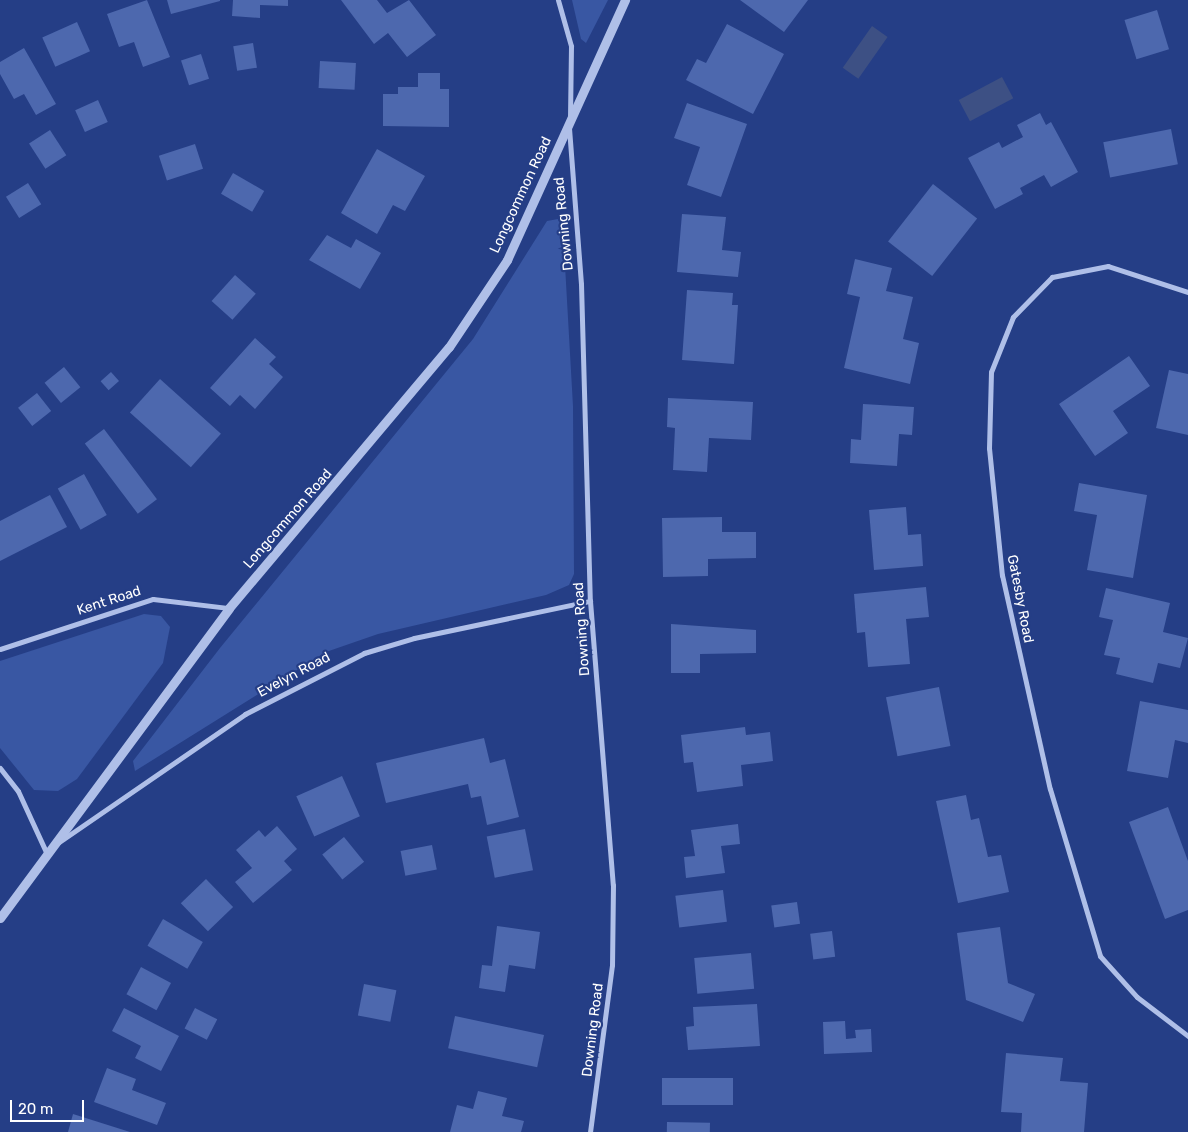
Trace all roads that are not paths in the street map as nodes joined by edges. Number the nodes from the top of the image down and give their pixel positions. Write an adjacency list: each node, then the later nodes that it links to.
1 (558, 0): 3 (street, Longcommon Road)
2 (625, 0): 3 (street, Longcommon Road)
3 (570, 122): 5 (street, Downing Road); 6 (street, Longcommon Road)
4 (1188, 292): 11 (street, Gatesby Road)
5 (590, 601): 9 (street, Evelyn Road); 12 (street, Downing Road)
6 (229, 608): 7 (street, Kent Road); 9 (street, Longcommon Road)
7 (0, 649)
8 (0, 768): 9 (street)
9 (46, 852): 10 (street, Longcommon Road)
10 (0, 918)
11 (1188, 1036)
12 (590, 1132)

